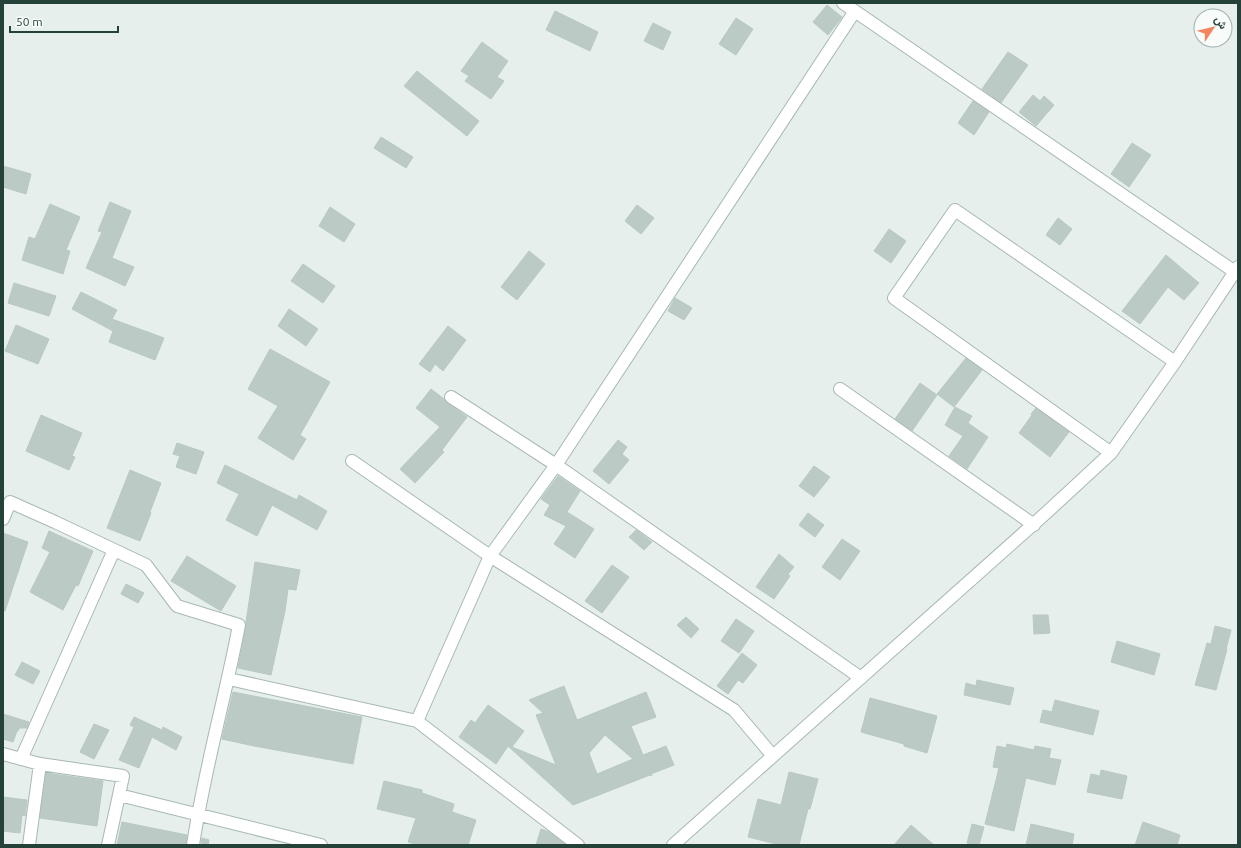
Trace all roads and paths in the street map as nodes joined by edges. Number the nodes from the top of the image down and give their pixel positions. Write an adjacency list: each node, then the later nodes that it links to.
1 (843, 3): 2 (street)
2 (855, 11): 3 (street); 9 (street)
3 (1236, 270): 4 (street)
4 (1175, 362): 7 (street); 7 (street)
5 (840, 389): 11 (street)
6 (451, 397): 9 (street)
7 (1111, 452): 11 (street)
8 (352, 461): 13 (street)
9 (556, 465): 13 (street); 14 (street)
10 (3, 519): 12 (street)
11 (1034, 525): 14 (street)
12 (114, 550): 15 (street); 19 (street)
13 (490, 556): 16 (street); 18 (street)
14 (861, 678): 18 (street)
15 (229, 679): 16 (street); 22 (street)
16 (417, 721): 28 (street)
17 (3, 754): 19 (street)
18 (773, 756): 29 (street)
19 (21, 759): 20 (street)
20 (40, 764): 21 (street); 24 (street)
21 (118, 796): 22 (street); 25 (street)
22 (197, 815): 23 (street); 26 (street)
23 (280, 840): 27 (street)
24 (29, 845)
25 (108, 845)
26 (192, 845)
27 (321, 845)
28 (578, 845)
29 (673, 845)

